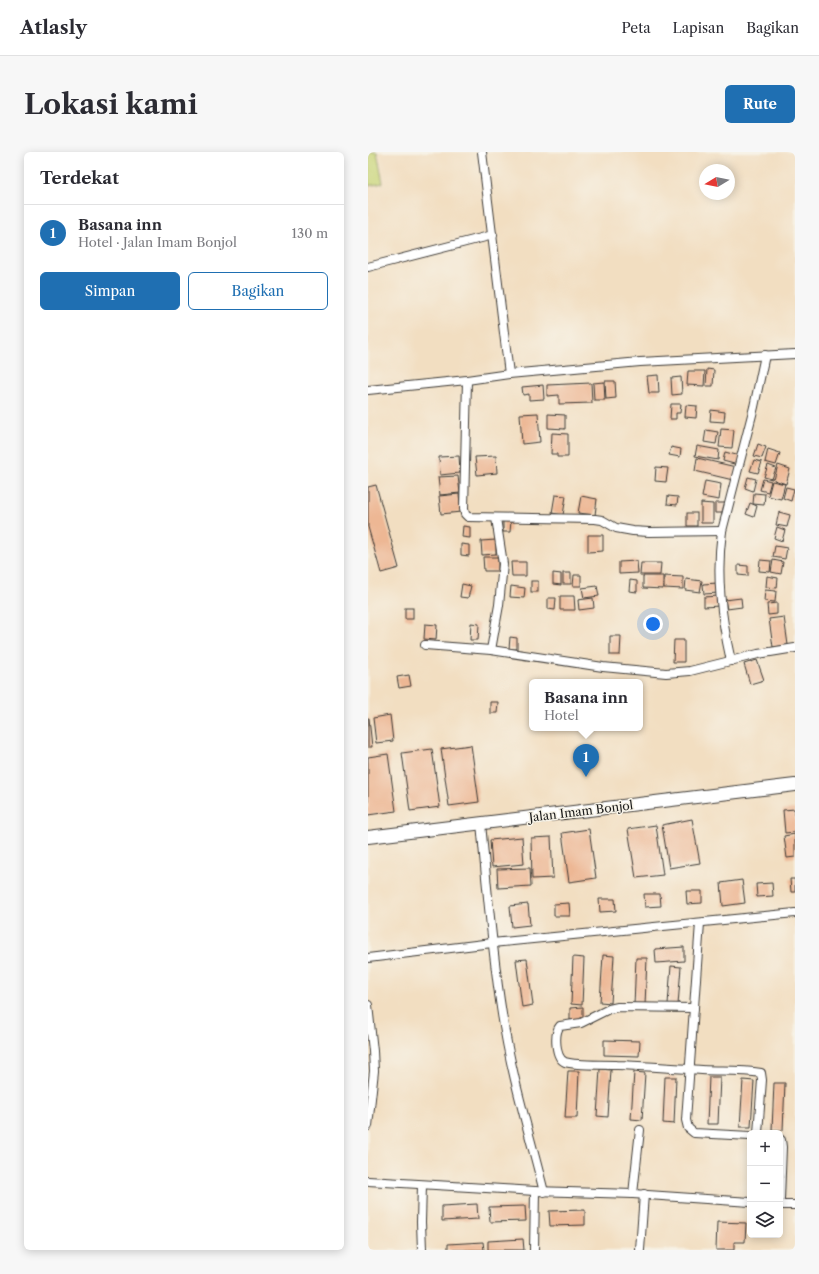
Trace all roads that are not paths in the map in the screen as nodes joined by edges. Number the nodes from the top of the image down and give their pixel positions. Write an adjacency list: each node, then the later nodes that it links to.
1 (482, 152): 2 (street)
2 (493, 235): 3 (street); 6 (street)
3 (368, 267)
4 (795, 354): 5 (street)
5 (765, 355): 6 (street); 10 (street)
6 (509, 374): 7 (street)
7 (467, 380): 8 (street); 9 (street)
8 (368, 390)
9 (496, 518): 10 (street); 13 (street)
10 (722, 532): 14 (street)
11 (425, 644): 13 (street)
12 (795, 648): 14 (street)
13 (491, 650): 14 (street)
14 (731, 661)
15 (795, 785): 16 (main road, Jalan Imam Bonjol)
16 (481, 823): 17 (main road, Jalan Imam Bonjol); 20 (street)
17 (368, 837)
18 (795, 913): 19 (street)
19 (700, 923): 20 (street); 23 (street)
20 (492, 943): 21 (street); 31 (street)
21 (368, 958)
22 (368, 1005): 25 (street)
23 (694, 1008): 24 (street); 24 (street)
24 (690, 1069): 27 (street); 28 (street)
25 (368, 1126)
26 (640, 1130): 32 (street)
27 (758, 1130)
28 (747, 1136)
29 (368, 1181): 30 (street)
30 (422, 1185): 31 (street); 37 (street)
31 (539, 1192): 32 (street); 38 (street)
32 (633, 1194): 33 (street)
33 (644, 1194): 34 (street); 39 (street)
34 (747, 1202)
35 (783, 1205): 36 (street)
36 (795, 1205)
37 (422, 1250)
38 (534, 1250)
39 (640, 1250)

